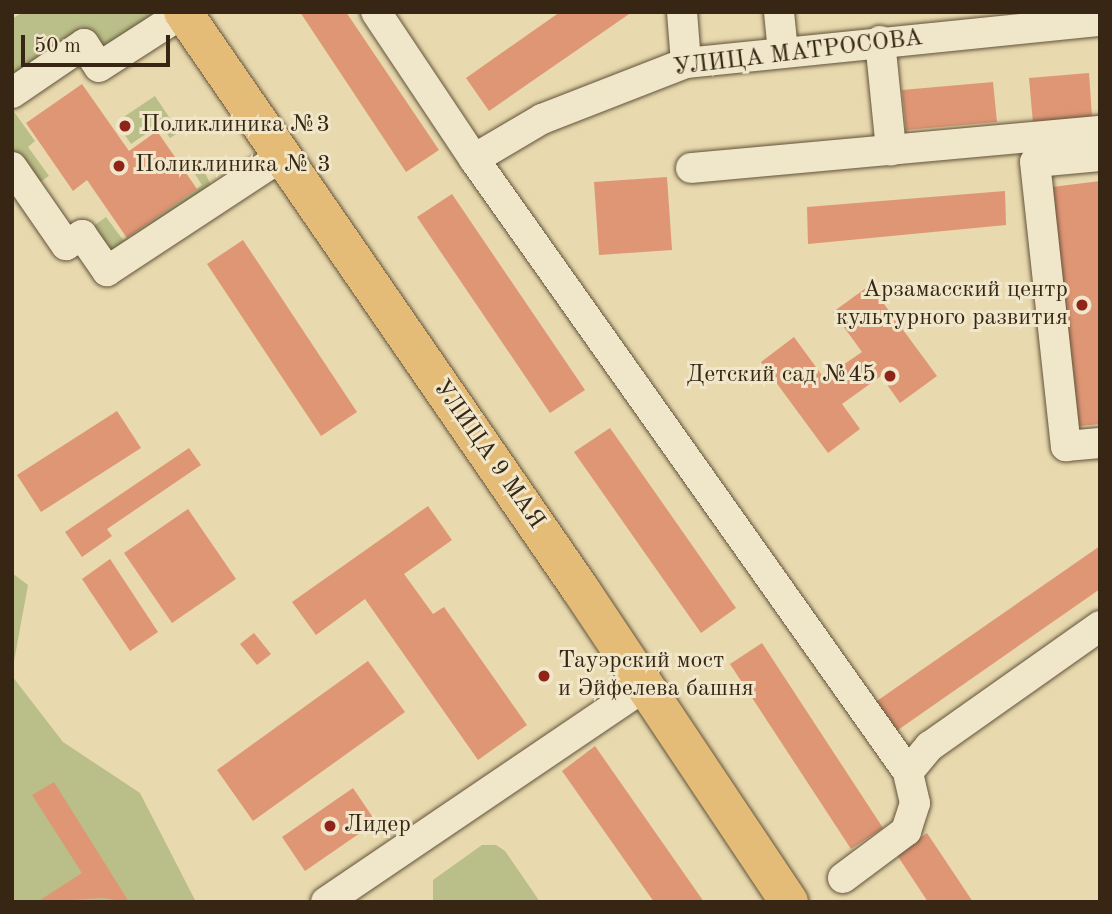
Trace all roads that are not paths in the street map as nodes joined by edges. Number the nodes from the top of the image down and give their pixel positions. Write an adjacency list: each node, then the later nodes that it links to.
1 (376, 12): 15 (street)
2 (682, 12): 9 (street)
3 (779, 12): 8 (street)
4 (183, 13): 10 (street); 13 (main road, УЛИЦА 9 МАЯ)
5 (1005, 21): 6 (street, УЛИЦА МАТРОСОВА); 7 (street, УЛИЦА МАТРОСОВА)
6 (1100, 21)
7 (880, 41): 8 (street, УЛИЦА МАТРОСОВА); 12 (street)
8 (783, 52): 9 (street, УЛИЦА МАТРОСОВА)
9 (685, 63): 15 (street, УЛИЦА МАТРОСОВА)
10 (12, 93)
11 (1100, 131): 12 (street)
12 (891, 150): 17 (street)
13 (282, 156): 16 (street); 20 (main road, УЛИЦА 9 МАЯ)
14 (1100, 156): 18 (street)
15 (474, 159): 21 (street)
16 (12, 167)
17 (691, 168)
18 (1100, 443)
19 (1100, 626): 21 (street)
20 (645, 686): 23 (street); 24 (main road, УЛИЦА 9 МАЯ)
21 (908, 772): 22 (street)
22 (843, 878)
23 (326, 902)
24 (789, 902)

